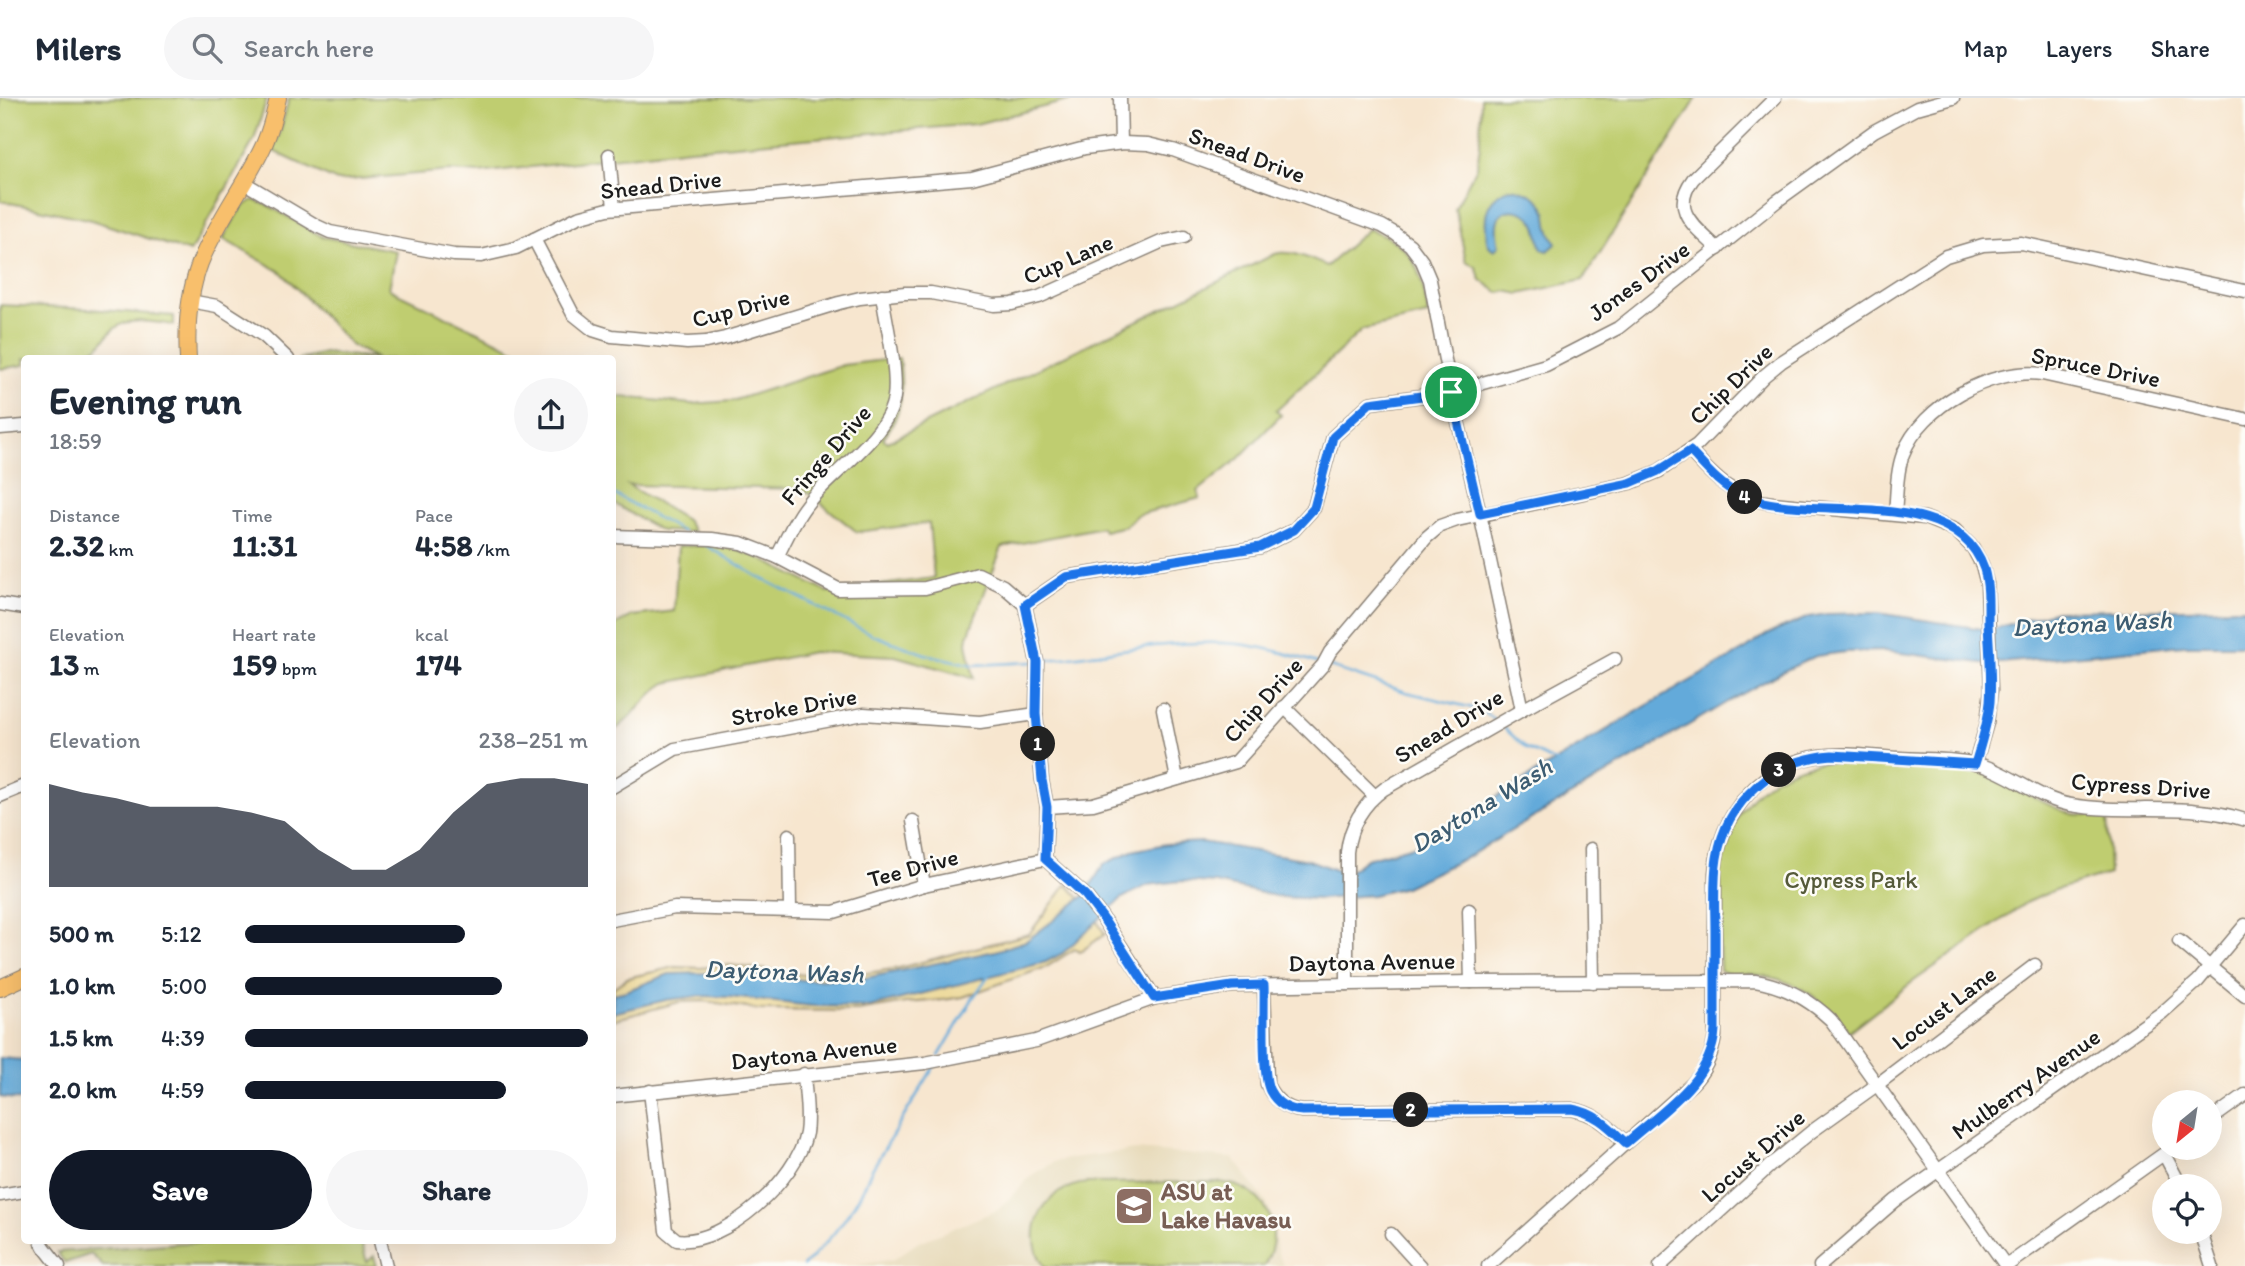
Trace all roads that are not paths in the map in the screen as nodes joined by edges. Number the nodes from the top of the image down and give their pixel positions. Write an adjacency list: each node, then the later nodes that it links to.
1 (278, 98): 7 (main road)
2 (1120, 98): 5 (street)
3 (1774, 98): 11 (street)
4 (1953, 98): 11 (street, Jones Drive)
5 (1121, 143): 8 (street, Snead Drive); 17 (street, Snead Drive)
6 (610, 155): 8 (street)
7 (243, 183): 10 (street, Snead Drive); 14 (main road)
8 (614, 208): 10 (street, Snead Drive)
9 (1184, 237): 13 (street, Cup Lane)
10 (534, 239): 13 (street, Cup Drive)
11 (1718, 249): 17 (street, Jones Drive)
12 (2245, 291): 21 (street, Chip Drive)
13 (882, 295): 25 (street, Fringe Drive)
14 (190, 301): 15 (main road); 16 (street)
15 (188, 355)
16 (284, 355)
17 (1451, 392): 23 (street, Snead Drive); 27 (street, Jones Drive)
18 (2245, 419): 22 (street, Spruce Drive)
19 (21, 426): 20 (street)
20 (0, 428)
21 (1690, 451): 22 (street); 23 (street, Chip Drive)
22 (1895, 513): 34 (street)
23 (1480, 514): 30 (street, Chip Drive); 32 (street, Snead Drive)
24 (616, 536): 25 (street)
25 (777, 556): 27 (street)
26 (0, 604): 28 (street)
27 (1025, 605): 33 (street)
28 (21, 608)
29 (1615, 659): 32 (street)
30 (1284, 707): 35 (street, Chip Drive); 39 (street)
31 (1163, 709): 35 (street)
32 (1522, 710): 39 (street, Snead Drive)
33 (1036, 714): 36 (street, Stroke Drive); 40 (street)
34 (1975, 764): 41 (street, Cypress Drive); 55 (street, Cypress Drive)
35 (1177, 779): 40 (street, Chip Drive)
36 (616, 786)
37 (21, 787): 38 (street)
38 (0, 796)
39 (1375, 796): 58 (street, Snead Drive)
40 (1047, 807): 45 (street)
41 (2245, 820)
42 (913, 821): 46 (street)
43 (789, 835): 47 (street)
44 (1591, 849): 57 (street)
45 (1045, 859): 46 (street, Tee Drive); 62 (street)
46 (923, 885): 47 (street, Tee Drive)
47 (790, 910): 49 (street, Tee Drive)
48 (1469, 910): 56 (street)
49 (616, 918)
50 (2245, 925): 53 (street, Mulberry Avenue)
51 (2179, 941): 53 (street)
52 (2035, 965): 64 (street, Locust Lane)
53 (2210, 968): 61 (street); 71 (street, Mulberry Avenue)
54 (21, 978): 60 (main road)
55 (1715, 981): 57 (street, Daytona Avenue); 64 (street, Daytona Avenue); 69 (street, Cypress Drive)
56 (1471, 982): 57 (street, Daytona Avenue); 58 (street, Daytona Avenue)
57 (1592, 982)
58 (1347, 984): 59 (street, Daytona Avenue)
59 (1264, 985): 62 (street, Daytona Avenue); 69 (street)
60 (0, 988)
61 (2245, 996)
62 (1154, 998): 63 (street, Daytona Avenue)
63 (804, 1074): 65 (street, Daytona Avenue); 65 (street)
64 (1878, 1084): 71 (street, Daytona Avenue); 82 (street, Locust Drive)
65 (650, 1091): 66 (street, Daytona Avenue)
66 (616, 1095)
67 (2245, 1095): 68 (street)
68 (2222, 1112)
69 (1626, 1143): 81 (street, Cypress Drive)
70 (2155, 1160): 84 (street)
71 (1938, 1172): 83 (street, Mulberry Avenue); 84 (street, Daytona Avenue)
72 (21, 1192): 73 (street)
73 (0, 1195)
74 (1391, 1234): 80 (street)
75 (42, 1244): 78 (street)
76 (381, 1244): 79 (street)
77 (2205, 1244): 85 (street)
78 (60, 1266)
79 (386, 1266)
80 (1420, 1266)
81 (1488, 1266)
82 (1660, 1266)
83 (1820, 1266)
84 (2006, 1266)
85 (2212, 1266)

